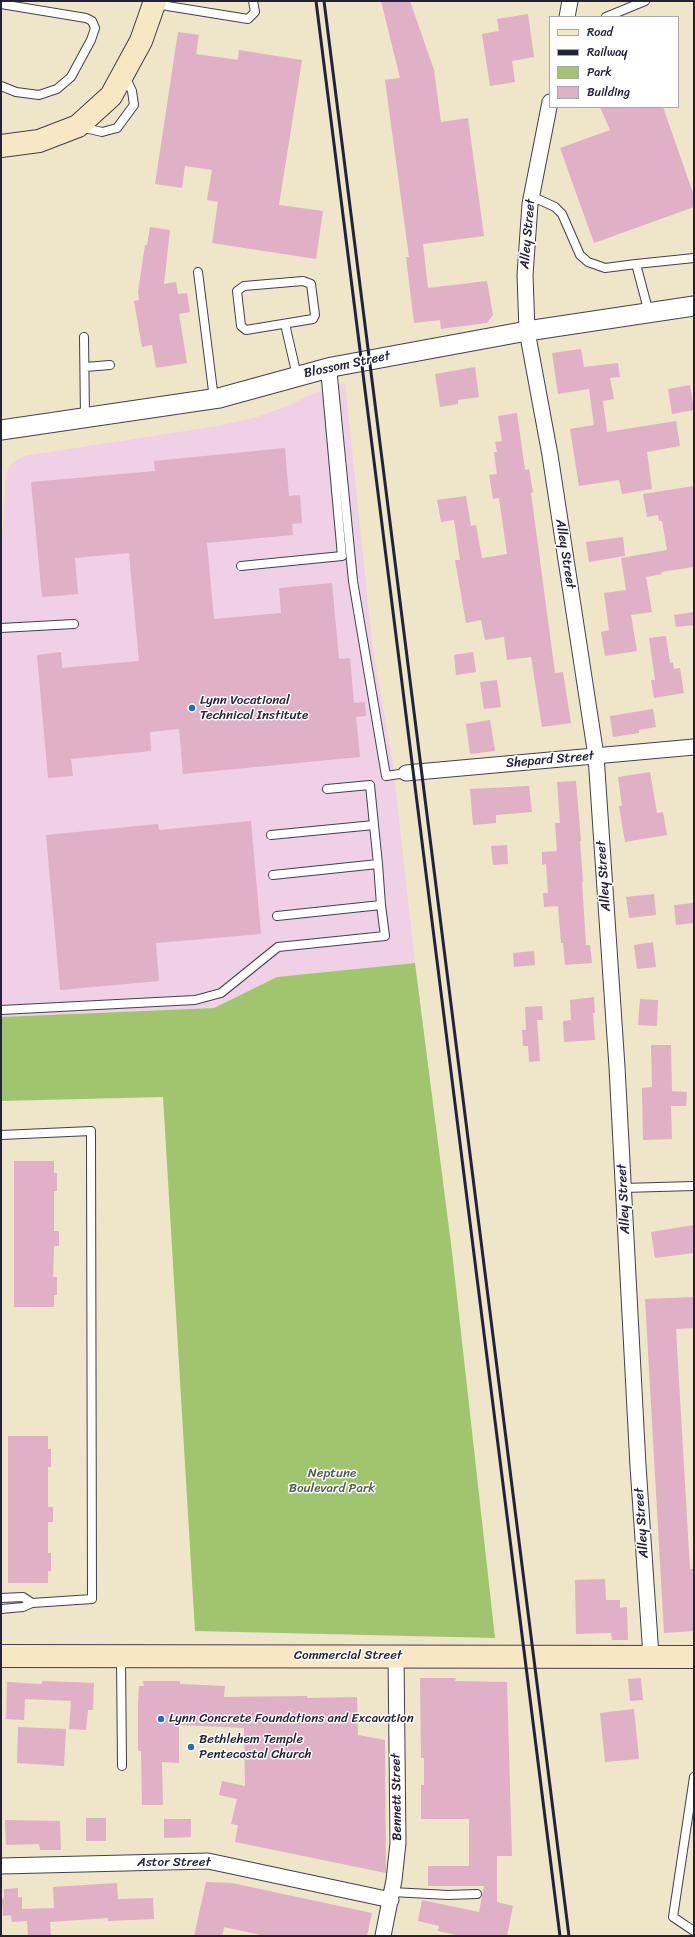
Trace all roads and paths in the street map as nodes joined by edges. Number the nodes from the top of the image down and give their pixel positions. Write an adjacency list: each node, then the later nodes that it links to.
1 (252, 1): 4 (lane)
2 (570, 1): 6 (street)
3 (645, 1): 7 (lane)
4 (154, 3): 10 (main road)
5 (1, 4): 8 (lane)
6 (568, 16)
7 (608, 16)
8 (1, 86)
9 (549, 107): 11 (street, Alley Street)
10 (1, 146)
11 (531, 196): 13 (lane); 18 (street, Alley Street)
12 (694, 258): 13 (lane)
13 (636, 264): 16 (lane)
14 (198, 272): 24 (lane)
15 (694, 306): 16 (street, Blossom Street)
16 (649, 313): 18 (street, Blossom Street)
17 (285, 324): 17 (lane); 23 (lane)
18 (527, 331): 22 (street, Blossom Street); 31 (street, Alley Street)
19 (84, 336): 21 (lane)
20 (110, 365): 21 (lane)
21 (84, 367): 25 (lane)
22 (329, 368): 23 (street, Blossom Street); 27 (lane); 32 (lane)
23 (297, 376): 24 (street, Blossom Street)
24 (214, 399): 25 (street, Blossom Street)
25 (86, 418): 26 (street, Blossom Street)
26 (1, 430)
27 (240, 566)
28 (74, 624): 29 (lane)
29 (1, 628)
30 (694, 747): 31 (street, Shepard Street)
31 (596, 756): 32 (street, Shepard Street); 43 (street, Alley Street)
32 (406, 773)
33 (327, 789): 34 (lane)
34 (374, 825): 35 (lane); 36 (lane)
35 (271, 835)
36 (378, 864): 37 (lane); 38 (lane)
37 (273, 875)
38 (382, 905): 39 (lane); 40 (lane)
39 (277, 916)
40 (1, 1010)
41 (1, 1134): 45 (lane)
42 (694, 1186): 43 (lane)
43 (623, 1188): 50 (street, Alley Street)
44 (1, 1598): 45 (lane)
45 (32, 1603): 46 (lane)
46 (1, 1609)
47 (1, 1656): 48 (main road, Commercial Street)
48 (121, 1656): 49 (main road, Commercial Street); 52 (lane)
49 (396, 1656): 50 (main road, Commercial Street); 56 (street, Bennett Street)
50 (651, 1656): 51 (main road, Commercial Street)
51 (694, 1656)
52 (122, 1766)
53 (694, 1777): 57 (lane)
54 (1, 1866): 56 (street, Astor Street)
55 (477, 1894): 56 (lane)
56 (392, 1896): 58 (street, Bennett Street)
57 (694, 1931)
58 (383, 1936)

